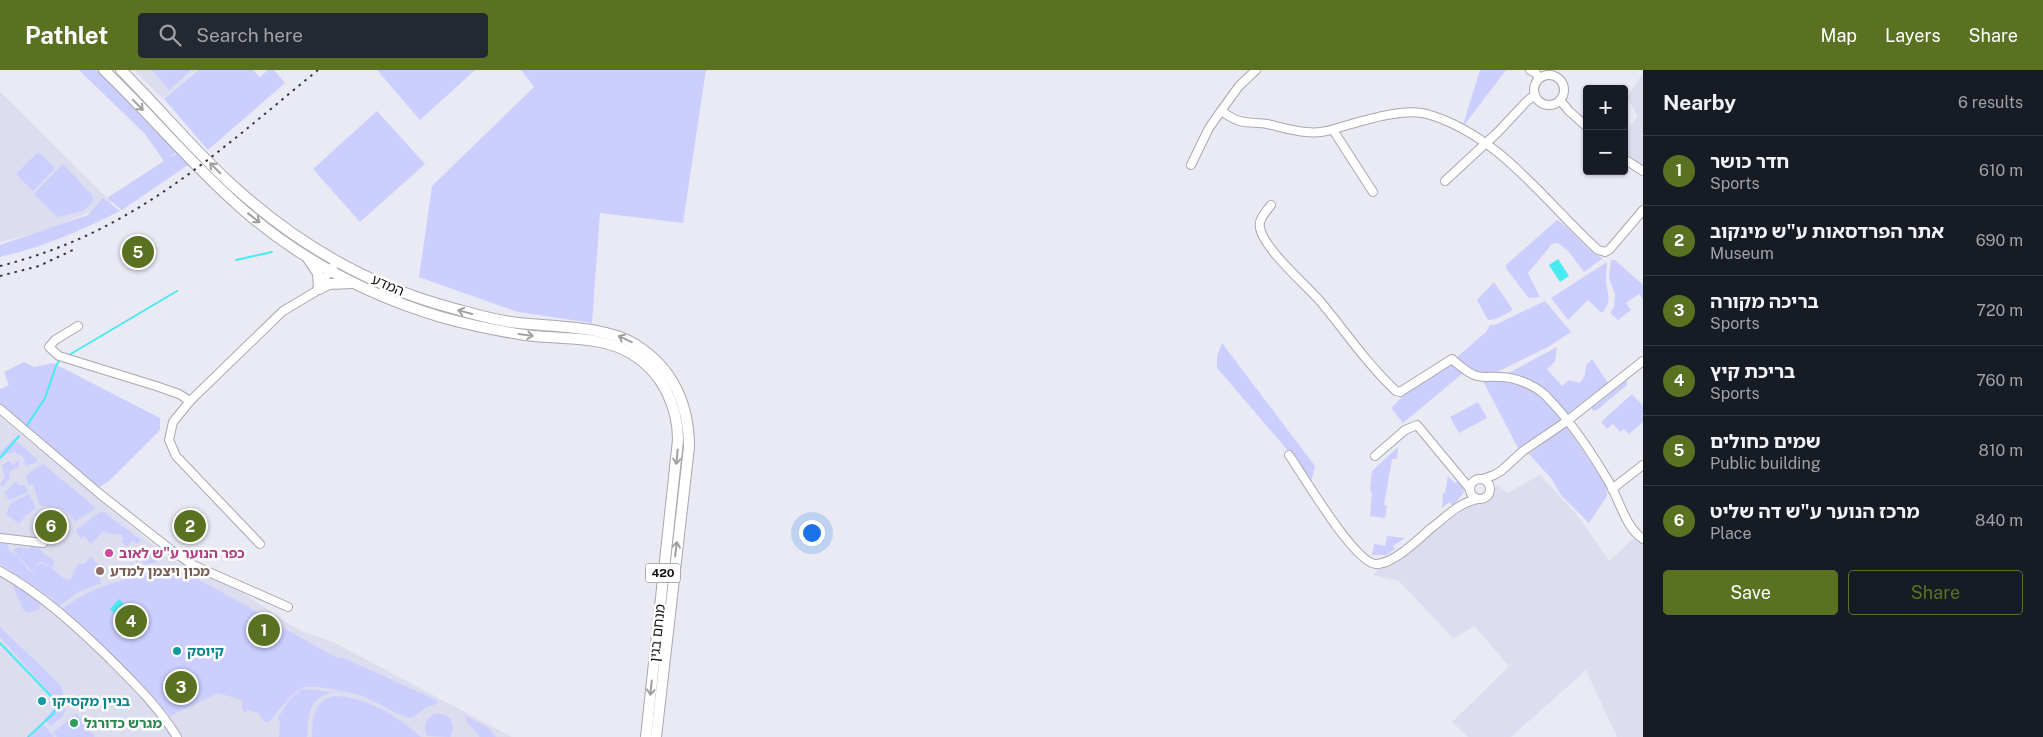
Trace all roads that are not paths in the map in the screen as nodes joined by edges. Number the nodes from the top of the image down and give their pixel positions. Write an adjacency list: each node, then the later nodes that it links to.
1 (104, 70): 19 (main road, המדע, one-way to 19)
2 (121, 70): 20 (main road, המדע, one-way to 2)
3 (1256, 70): 8 (street)
4 (1530, 70): 5 (street)
5 (1538, 79): 6 (street); 7 (street)
6 (1535, 95): 7 (street); 11 (street)
7 (1560, 100): 9 (street)
8 (1221, 110): 10 (street); 13 (street)
9 (1583, 124)
10 (1333, 130): 11 (street); 16 (street)
11 (1486, 142): 15 (street); 18 (street)
12 (1628, 162): 14 (street)
13 (1191, 164)
14 (1643, 171)
15 (1444, 181)
16 (1373, 192)
17 (1271, 205): 30 (street)
18 (1643, 210)
19 (299, 251): 21 (main road, המדע); 23 (main road)
20 (336, 262): 21 (street); 29 (main road, המדע, one-way to 20)
21 (331, 271): 22 (main road, המדע); 23 (street)
22 (354, 283): 23 (main road); 28 (main road, המדע, one-way to 28)
23 (318, 288): 26 (street)
24 (78, 326): 26 (street)
25 (1643, 361): 30 (street)
26 (190, 401): 45 (street)
27 (0, 409): 47 (street)
28 (674, 409): 49 (main road, מנחם בגין / 420, one-way to 49)
29 (687, 415): 50 (main road, מנחם בגין / 420, one-way to 29)
30 (1567, 421): 34 (street); 38 (street)
31 (1289, 456): 41 (street)
32 (1375, 456): 35 (street)
33 (1643, 465): 38 (street)
34 (1501, 471): 36 (street); 37 (street)
35 (1460, 474): 36 (street); 39 (street)
36 (1479, 479): 37 (street); 39 (street)
37 (1491, 489): 40 (street)
38 (1612, 489): 43 (street)
39 (1470, 490): 40 (street); 41 (street)
40 (1478, 499): 41 (street)
41 (1461, 505)
42 (0, 538): 44 (street)
43 (1643, 539)
44 (43, 543)
45 (260, 544)
46 (0, 571): 48 (street)
47 (288, 607)
48 (177, 737)
49 (646, 737)
50 (656, 737)

